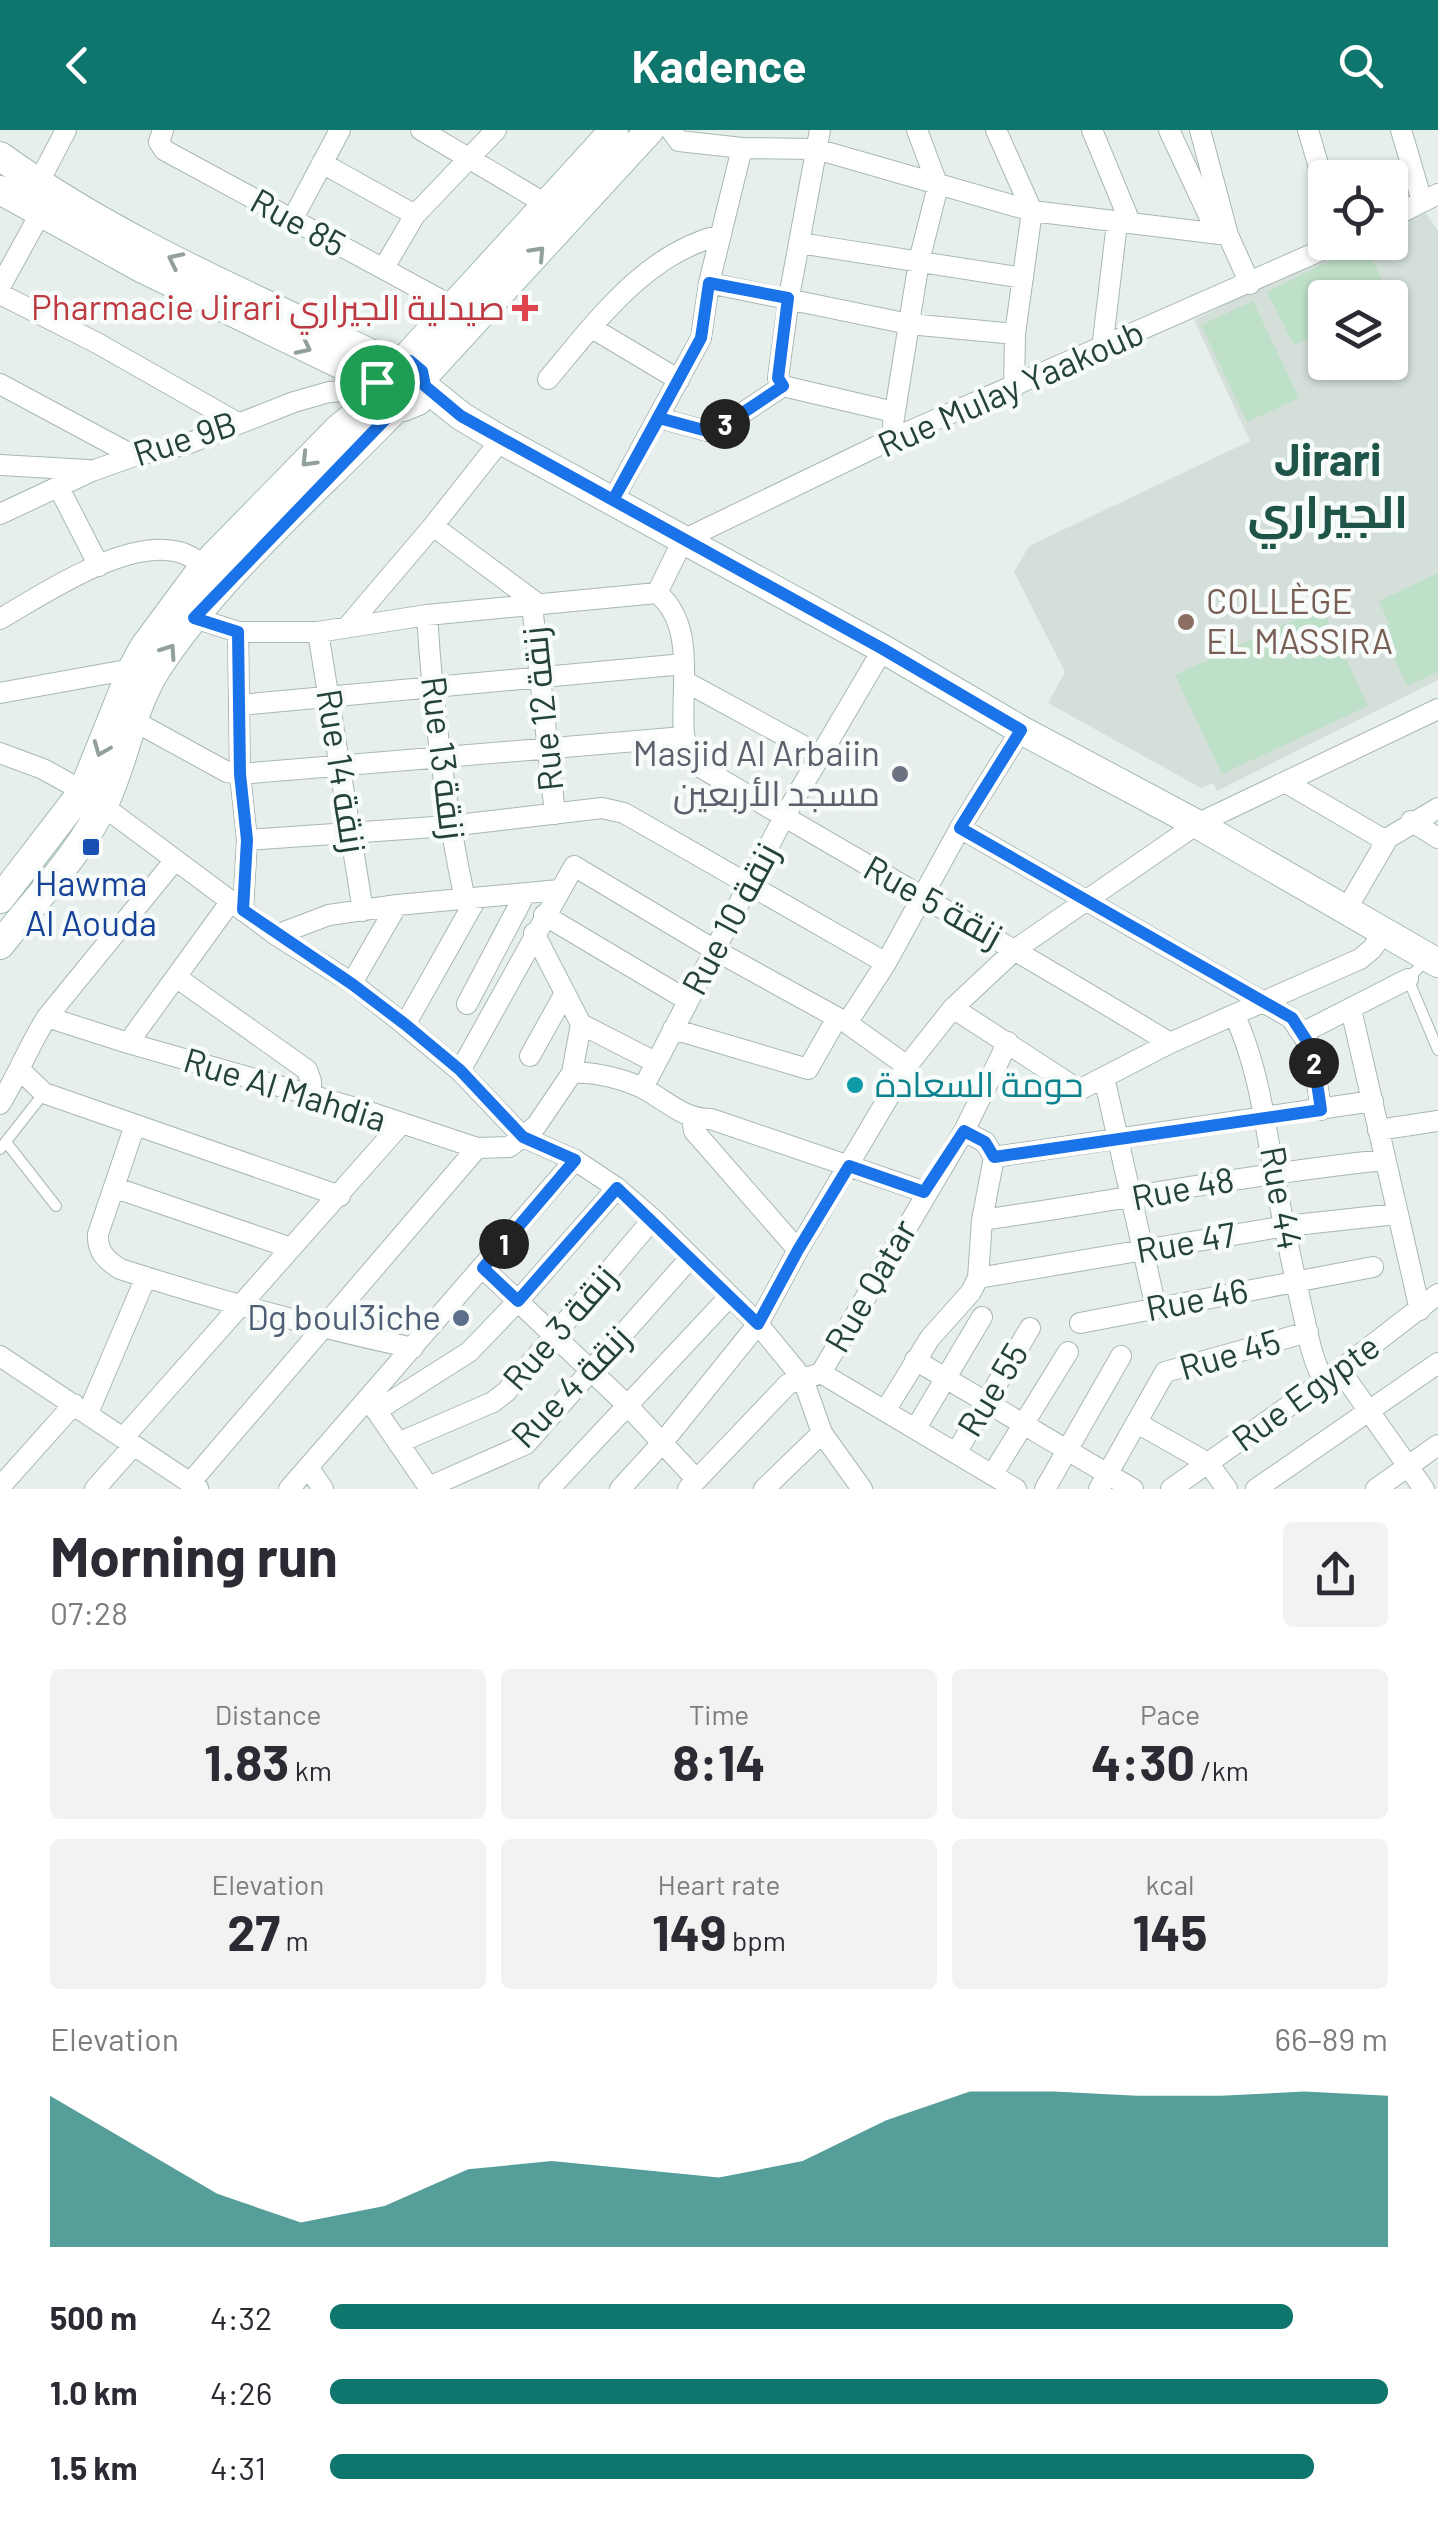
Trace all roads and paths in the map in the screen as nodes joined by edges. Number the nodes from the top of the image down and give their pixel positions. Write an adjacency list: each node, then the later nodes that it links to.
1 (66, 130): 25 (street)
2 (163, 130): 29 (street, Rue 85)
3 (340, 130): 21 (street)
4 (420, 130): 19 (street)
5 (496, 130): 19 (street)
6 (614, 130): 27 (main road)
7 (650, 130): 27 (main road)
8 (671, 130): 17 (street)
9 (917, 130): 22 (street)
10 (996, 130): 26 (street)
11 (1092, 130): 30 (street)
12 (1169, 130): 31 (street)
13 (1200, 130): 31 (street)
14 (1308, 130): 20 (street)
15 (1401, 130): 24 (street)
16 (818, 140): 17 (street); 22 (street); 33 (street)
17 (742, 148): 32 (street)
18 (0, 156): 25 (main road)
19 (470, 158): 27 (street); 28 (street)
20 (1317, 160)
21 (322, 163): 28 (street); 29 (street)
22 (938, 186): 26 (street); 36 (street)
23 (0, 190): 25 (main road)
24 (1430, 198)
25 (35, 201): 40 (street); 51 (main road)
26 (1032, 211): 30 (street); 37 (street)
27 (558, 212): 42 (main road); 51 (main road, one-way to 27)
28 (416, 214): 35 (street)
29 (292, 220): 42 (street, Rue 85)
30 (1124, 222): 31 (street); 46 (street)
31 (1222, 234): 39 (street)
32 (721, 235): 38 (street); 44 (street)
33 (799, 243): 36 (street); 41 (street)
34 (1308, 257): 39 (street, Rue Mulay Yaakoub)
35 (389, 259)
36 (920, 261): 37 (street); 43 (street)
37 (1023, 278): 45 (street)
38 (709, 283): 41 (street); 48 (street)
39 (1250, 284): 46 (street, Rue Mulay Yaakoub)
40 (0, 290): 55 (street)
41 (788, 298): 43 (street); 49 (street)
42 (452, 306): 51 (main road)
43 (909, 324): 45 (street); 53 (street)
44 (592, 328): 47 (street); 48 (street)
45 (1014, 334): 52 (street)
46 (1102, 349): 52 (street, Rue Mulay Yaakoub)
47 (548, 379)
48 (679, 380): 54 (street)
49 (781, 382): 53 (street); 54 (street)
50 (0, 384): 58 (street)
51 (399, 384): 55 (street, Rue 9B); 57 (main road); 67 (main road)
52 (1014, 388): 56 (street, Rue Mulay Yaakoub)
53 (894, 412): 56 (street)
54 (659, 418): 62 (street)
55 (236, 422): 58 (street, Rue 9B)
56 (892, 439): 65 (street, Rue Mulay Yaakoub)
57 (501, 440): 62 (main road); 64 (street)
58 (134, 456): 60 (street, Rue 9B)
59 (0, 466): 60 (street)
60 (92, 470): 61 (street, Rue 9B)
61 (59, 488): 63 (street, Rue 9B); 66 (street)
62 (613, 500): 65 (main road)
63 (0, 514)
64 (434, 526): 69 (street); 73 (street)
65 (684, 540): 68 (street); 76 (main road)
66 (99, 566): 67 (street); 72 (street)
67 (214, 575): 71 (main road); 77 (main road)
68 (657, 593): 69 (street); 78 (street)
69 (535, 604): 70 (street); 79 (street, Rue 12 زنقة)
70 (427, 615): 73 (street); 80 (street, Rue 13 زنقة)
71 (194, 618): 74 (street); 85 (main road, one-way to 71)
72 (0, 619)
73 (348, 626): 75 (street)
74 (238, 632): 75 (street); 83 (street)
75 (318, 632): 82 (street, Rue 14 زنقة)
76 (883, 649): 86 (main road); 90 (street, Rue 10 زنقة)
77 (132, 669): 81 (street); 95 (main road, one-way to 95)
78 (685, 673): 79 (street); 87 (street); 90 (street)
79 (539, 677): 80 (street); 88 (street, Rue 12 زنقة)
80 (432, 687): 82 (street); 91 (street, Rue 13 زنقة)
81 (0, 693)
82 (331, 697): 83 (street); 92 (street, Rue 14 زنقة)
83 (240, 705): 93 (street)
84 (1438, 709): 94 (street)
85 (136, 722): 93 (street); 95 (main road)
86 (1021, 730): 100 (main road); 102 (street)
87 (684, 737): 88 (street); 98 (street, Rue 5 زنقة)
88 (547, 748): 91 (street); 97 (street, Rue 12 زنقة)
89 (0, 753): 95 (street)
90 (820, 755): 98 (street, Rue 10 زنقة)
91 (440, 759): 92 (street); 101 (street, Rue 13 زنقة)
92 (340, 766): 93 (street); 103 (street, Rue 14 زنقة)
93 (240, 774): 105 (street)
94 (1286, 782): 100 (street); 106 (street)
95 (93, 800): 107 (street); 112 (main road); 122 (main road)
96 (1438, 808): 99 (street)
97 (555, 814): 101 (street); 108 (street)
98 (784, 817): 108 (street, Rue 10 زنقة); 111 (street, Rue 5 زنقة)
99 (1411, 821): 104 (street); 106 (street)
100 (1197, 824): 114 (street); 117 (main road)
101 (449, 826): 103 (street); 113 (street, Rue 13 زنقة)
102 (960, 828): 111 (street); 114 (street)
103 (349, 832): 105 (street); 118 (street, Rue 14 زنقة)
104 (1438, 838)
105 (247, 840): 116 (street)
106 (1386, 840): 117 (street)
107 (174, 860): 116 (street); 136 (street)
108 (751, 885): 123 (street, Rue 10 زنقة); 126 (street)
109 (559, 890): 110 (street); 119 (street); 123 (street)
110 (525, 894): 113 (street); 133 (street)
111 (920, 897): 124 (street, Rue 5 زنقة); 126 (street)
112 (0, 899)
113 (470, 899): 115 (street); 140 (street)
114 (1087, 899): 124 (street); 132 (street)
115 (396, 905): 118 (street); 129 (street)
116 (237, 906): 121 (street); 127 (street)
117 (1346, 910): 120 (main road)
118 (364, 911): 121 (street)
119 (539, 924): 130 (street); 131 (street); 150 (street)
120 (1384, 932): 125 (main road); 132 (street)
121 (276, 936): 129 (street)
122 (0, 944)
123 (714, 949): 131 (street, Rue 10 زنقة); 138 (street)
124 (1016, 949): 134 (street); 145 (street, Rue 5 زنقة)
125 (1433, 960): 128 (lane)
126 (886, 963): 138 (street)
127 (176, 977): 144 (street); 156 (street)
128 (1408, 979): 135 (street); 146 (lane)
129 (352, 984): 140 (street)
130 (564, 992): 139 (street); 147 (street)
131 (688, 1000): 141 (street, Rue 10 زنقة)
132 (1267, 1003): 137 (street); 142 (street)
133 (467, 1004)
134 (952, 1008): 143 (street); 149 (street)
135 (1351, 1009): 142 (street); 157 (street)
136 (47, 1016): 144 (street, Rue Al Mahdia); 151 (street)
137 (1235, 1016): 145 (street); 160 (street, Rue 44)
138 (842, 1021): 141 (street); 149 (street)
139 (580, 1024): 148 (street); 152 (street)
140 (406, 1025): 150 (street)
141 (673, 1028): 148 (street, Rue 10 زنقة)
142 (1302, 1033): 159 (street)
143 (1008, 1042): 153 (street); 166 (street, Rue Qatar)
144 (128, 1044): 156 (street, Rue Al Mahdia)
145 (1170, 1044): 153 (street)
146 (1438, 1050)
147 (530, 1056)
148 (655, 1062): 154 (street, Rue 10 زنقة)
149 (907, 1066): 174 (street)
150 (460, 1070): 167 (street)
151 (21, 1071): 155 (street); 158 (street)
152 (572, 1073): 154 (street); 167 (street)
153 (1104, 1076): 168 (street)
154 (643, 1088): 161 (street)
155 (44, 1093): 164 (street); 169 (lane)
156 (311, 1095): 163 (street, Rue Al Mahdia)
157 (1373, 1101): 159 (street); 165 (street)
158 (0, 1104)
159 (1321, 1110): 160 (street)
160 (1266, 1118): 168 (street); 175 (street, Rue 44)
161 (692, 1119): 174 (street); 187 (street)
162 (1438, 1121): 165 (street)
163 (402, 1124): 170 (street, Rue Al Mahdia); 179 (street)
164 (135, 1125): 176 (street); 179 (street)
165 (1378, 1130): 173 (street)
166 (964, 1131): 171 (street); 178 (street, Rue Qatar)
167 (523, 1137): 170 (street); 172 (street)
168 (1118, 1140): 171 (street); 180 (street)
169 (3, 1146): 181 (lane)
170 (477, 1148): 205 (street)
171 (994, 1157): 184 (street)
172 (575, 1160): 177 (street); 191 (street)
173 (1384, 1160): 175 (street, Rue 48); 182 (street)
174 (849, 1166): 178 (street); 187 (street)
175 (1274, 1172): 180 (street, Rue 48); 185 (street, Rue 44)
176 (116, 1188): 186 (street); 192 (street)
177 (617, 1188): 183 (street); 197 (street)
178 (924, 1192): 216 (street, Rue Qatar)
179 (340, 1196): 186 (street)
180 (1130, 1199): 184 (street, Rue 48); 188 (street)
181 (56, 1206)
182 (1396, 1214): 185 (street, Rue 47); 200 (street)
183 (653, 1219): 189 (street); 207 (street, Rue 3 زنقة)
184 (982, 1220): 193 (street)
185 (1286, 1226): 188 (street, Rue 47); 194 (street, Rue 44)
186 (291, 1248): 198 (street)
187 (798, 1250): 203 (street)
188 (1142, 1252): 193 (street, Rue 47); 199 (street)
189 (691, 1257): 196 (street); 214 (street, Rue 4 زنقة)
190 (1374, 1267): 194 (street, Rue 46)
191 (483, 1268): 197 (street); 208 (street)
192 (146, 1277): 198 (street); 221 (street)
193 (978, 1278): 212 (street)
194 (1296, 1280): 199 (street, Rue 46); 206 (street, Rue 44)
195 (1438, 1294): 200 (street, Rue Egypte)
196 (730, 1296): 203 (street); 220 (street)
197 (518, 1301): 207 (street); 219 (street)
198 (242, 1307): 205 (street); 228 (street)
199 (1156, 1308): 202 (street, Rue 46)
200 (1420, 1310): 215 (street, Rue Egypte)
201 (982, 1318): 217 (street)
202 (1080, 1322)
203 (758, 1324): 216 (street); 229 (street)
204 (1030, 1328): 218 (street, Rue 55)
205 (322, 1329): 208 (street); 241 (street)
206 (1308, 1332): 215 (street, Rue 44); 224 (street, Rue 45)
207 (554, 1335): 214 (street); 230 (street, Rue 3 زنقة)
208 (413, 1348): 219 (street)
209 (1068, 1352): 225 (street)
210 (0, 1356): 221 (street)
211 (1121, 1356): 232 (street)
212 (915, 1360): 217 (street); 222 (street)
213 (1438, 1363): 223 (street)
214 (591, 1372): 220 (street); 239 (street, Rue 4 زنقة)
215 (1332, 1375): 223 (street, Rue 44); 234 (street, Rue Egypte)
216 (812, 1376): 222 (street); 227 (street); 240 (street)
217 (948, 1380): 218 (street); 226 (street)
218 (985, 1402): 225 (street); 233 (street, Rue 55)
219 (372, 1405): 230 (street); 235 (street)
220 (627, 1405): 229 (street); 248 (street)
221 (81, 1408): 228 (street); 242 (street)
222 (884, 1411): 226 (street)
223 (1367, 1412): 236 (street, Rue 44); 256 (street)
224 (1137, 1423): 234 (street); 238 (street, Rue 45)
225 (1025, 1425): 232 (street); 237 (street)
226 (916, 1428): 233 (street)
227 (822, 1433): 243 (street); 250 (street)
228 (129, 1441): 241 (street); 244 (street)
229 (663, 1442): 240 (street); 249 (street)
230 (398, 1443): 239 (street)
231 (1438, 1446): 236 (street)
232 (1067, 1450): 238 (street); 252 (street)
233 (956, 1453): 237 (street)
234 (1208, 1463): 254 (street, Rue Egypte); 255 (street)
235 (308, 1467): 245 (street); 246 (street)
236 (1406, 1468): 257 (street); 258 (street, Rue 44)
237 (992, 1475): 251 (street)
238 (1104, 1481): 253 (street)
239 (427, 1484): 247 (street, Rue 4 زنقة)
240 (692, 1484)
241 (187, 1485)
242 (0, 1487)
243 (859, 1488)
244 (95, 1489)
245 (289, 1489)
246 (323, 1489)
247 (403, 1489)
248 (549, 1489)
249 (620, 1489)
250 (764, 1489)
251 (1016, 1489)
252 (1046, 1489)
253 (1134, 1489)
254 (1171, 1489)
255 (1227, 1489)
256 (1256, 1489)
257 (1376, 1489)
258 (1424, 1489)

